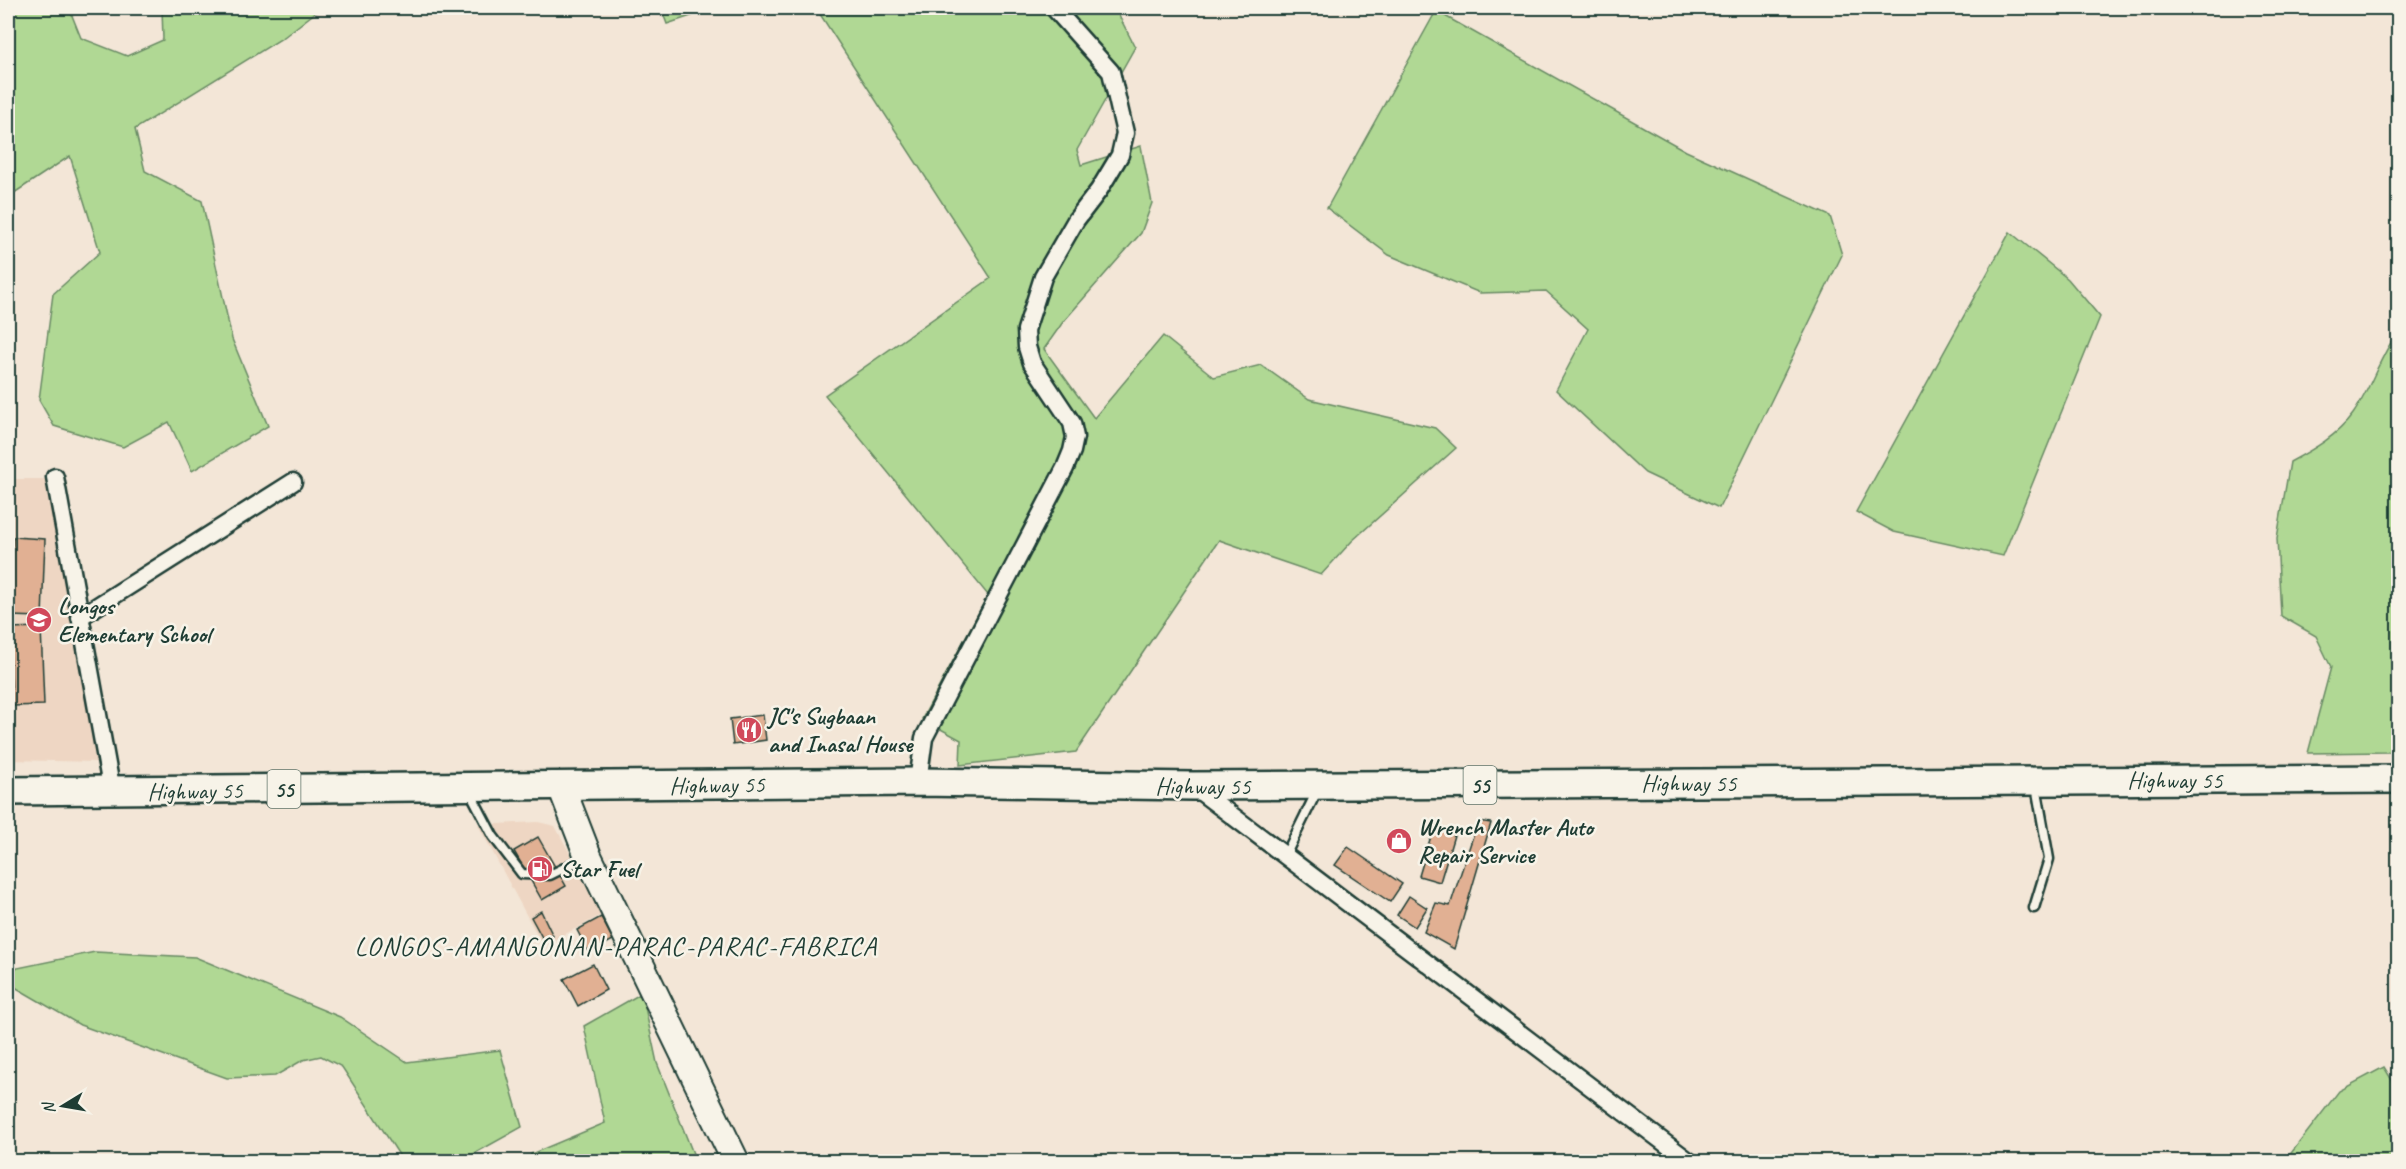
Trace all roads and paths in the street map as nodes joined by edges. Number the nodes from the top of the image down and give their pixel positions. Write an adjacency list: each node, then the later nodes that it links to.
1 (1054, 8): 5 (street)
2 (55, 477): 4 (street)
3 (293, 482): 4 (street)
4 (80, 617): 13 (street)
5 (920, 771): 9 (highway, Highway 55 / 55); 10 (highway, Highway 55 / 55)
6 (2398, 779): 7 (highway, Highway 55 / 55)
7 (2035, 781): 11 (highway, Highway 55 / 55); 16 (lane)
8 (466, 786): 9 (highway, Highway 55 / 55); 13 (highway, Highway 55 / 55); 14 (lane)
9 (561, 786): 14 (main road)
10 (1193, 786): 11 (highway, Highway 55 / 55); 15 (street)
11 (1320, 786): 15 (lane)
12 (8, 791): 13 (highway, Highway 55 / 55)
13 (112, 792)
14 (588, 856): 17 (main road)
15 (1285, 856): 18 (street)
16 (2034, 908)
17 (736, 1161)
18 (1690, 1161)

